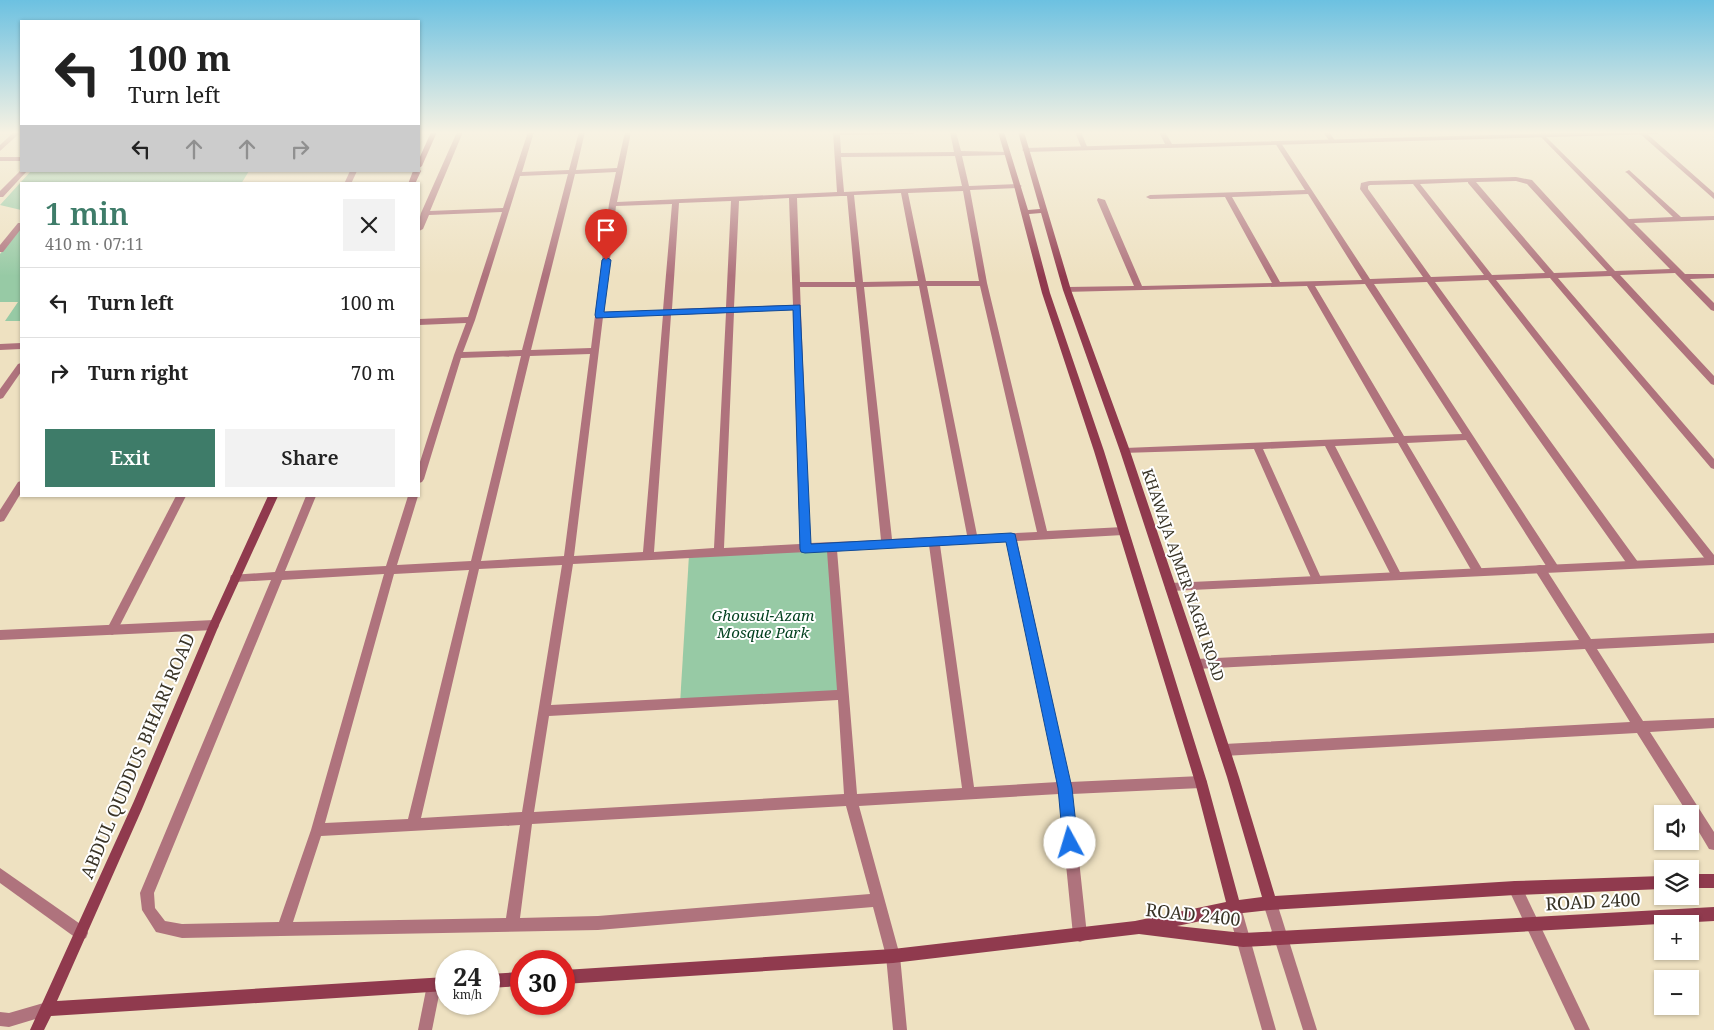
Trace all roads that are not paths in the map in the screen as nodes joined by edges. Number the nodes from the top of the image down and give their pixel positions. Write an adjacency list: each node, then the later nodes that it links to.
1 (15, 180): 23 (street)
2 (439, 180): 34 (street)
3 (515, 180): 32 (street)
4 (570, 180): 67 (street)
5 (618, 180): 31 (street)
6 (843, 180): 22 (street)
7 (964, 180): 19 (street)
8 (1016, 180): 18 (main road)
9 (1035, 180): 33 (main road, KHAWAJA AJMER NAGRI ROAD)
10 (1302, 180): 21 (street)
11 (1469, 180): 17 (street)
12 (1471, 180): 44 (street)
13 (1521, 180): 42 (street)
14 (1587, 180): 38 (street)
15 (1638, 180): 37 (street)
16 (1695, 180): 27 (street)
17 (1415, 182): 46 (street); 47 (street)
18 (1018, 186): 19 (street); 35 (main road)
19 (966, 189): 20 (street); 49 (street)
20 (904, 192): 22 (street); 52 (street)
21 (1310, 192): 24 (street); 48 (street)
22 (846, 194): 25 (street); 51 (street)
23 (0, 195)
24 (1228, 195): 26 (street); 54 (street)
25 (794, 196): 28 (street); 50 (street)
26 (1150, 197)
27 (1714, 197)
28 (735, 199): 30 (street); 59 (street)
29 (1101, 200): 55 (street)
30 (676, 201): 31 (street); 60 (street)
31 (613, 204): 61 (street)
32 (506, 210): 34 (street); 62 (street)
33 (1045, 211): 35 (main road); 56 (main road, KHAWAJA AJMER NAGRI ROAD)
34 (425, 212): 40 (street)
35 (1025, 212): 85 (main road)
36 (1714, 218): 37 (street)
37 (1679, 219): 38 (street)
38 (1627, 221): 43 (street)
39 (20, 226): 41 (street)
40 (420, 226)
41 (2, 246)
42 (1613, 273): 43 (street); 44 (street); 70 (street)
43 (1679, 274): 45 (street); 58 (street)
44 (1552, 275): 46 (street); 77 (street)
45 (1714, 276)
46 (1490, 277): 47 (street); 95 (street)
47 (1429, 280): 48 (street); 97 (street)
48 (1368, 282): 53 (street); 72 (street)
49 (983, 283): 52 (street); 86 (street)
50 (795, 284): 51 (street); 57 (street)
51 (860, 284): 52 (street); 90 (street)
52 (922, 284): 88 (street)
53 (1310, 284): 54 (street); 73 (street)
54 (1277, 285): 55 (street)
55 (1139, 288): 56 (street)
56 (1067, 290): 76 (main road, KHAWAJA AJMER NAGRI ROAD)
57 (797, 307): 59 (street); 92 (street)
58 (1714, 308)
59 (730, 309): 60 (street); 93 (street)
60 (667, 312): 61 (street); 94 (street)
61 (599, 315): 66 (street)
62 (471, 320): 63 (street); 68 (street)
63 (420, 322)
64 (20, 346): 65 (street)
65 (0, 348)
66 (594, 351): 67 (street); 96 (street)
67 (526, 353): 68 (street); 98 (street)
68 (458, 355): 78 (street)
69 (20, 367): 71 (street)
70 (1714, 382)
71 (0, 396)
72 (1468, 436): 73 (street); 100 (street)
73 (1401, 439): 74 (street); 102 (street)
74 (1328, 442): 75 (street); 104 (street)
75 (1257, 445): 76 (street); 106 (street)
76 (1125, 451): 107 (main road, KHAWAJA AJMER NAGRI ROAD)
77 (1714, 465)
78 (420, 476)
79 (20, 487): 84 (street)
80 (180, 497): 109 (street)
81 (273, 497): 105 (main road, ABDUL QUDDUS BIHARI ROAD)
82 (311, 497): 103 (street)
83 (413, 497): 101 (street)
84 (0, 518)
85 (1123, 531): 86 (street); 119 (main road)
86 (1043, 536): 87 (street)
87 (1011, 537): 88 (street); 120 (street)
88 (973, 539): 89 (street)
89 (934, 542): 90 (street); 121 (street)
90 (887, 544): 91 (street)
91 (832, 547): 92 (street); 114 (street)
92 (805, 549): 93 (street)
93 (718, 553): 94 (street)
94 (648, 557): 96 (street)
95 (1714, 561): 97 (street)
96 (568, 562): 98 (street); 115 (street)
97 (1634, 565): 100 (street)
98 (475, 566): 101 (street); 124 (street)
99 (1540, 569): 100 (street); 102 (street); 112 (street)
100 (1554, 569)
101 (390, 571): 103 (street); 125 (street)
102 (1478, 572): 104 (street)
103 (278, 576): 105 (street); 139 (street)
104 (1397, 576): 106 (street)
105 (235, 578): 108 (main road, ABDUL QUDDUS BIHARI ROAD)
106 (1317, 580): 107 (street)
107 (1170, 587): 113 (main road, KHAWAJA AJMER NAGRI ROAD)
108 (214, 625): 109 (street); 140 (main road, ABDUL QUDDUS BIHARI ROAD)
109 (112, 630): 110 (street)
110 (0, 635)
111 (1714, 638): 112 (street)
112 (1587, 644): 113 (street); 117 (street)
113 (1196, 664): 118 (main road, KHAWAJA AJMER NAGRI ROAD)
114 (843, 694): 115 (street); 122 (street)
115 (544, 711): 123 (street)
116 (1714, 723): 117 (street)
117 (1640, 727): 118 (street); 126 (street)
118 (1224, 750): 133 (main road, KHAWAJA AJMER NAGRI ROAD)
119 (1200, 782): 120 (street); 134 (main road)
120 (1065, 788): 121 (street); 141 (street)
121 (969, 793): 122 (street)
122 (851, 800): 123 (street); 132 (street)
123 (527, 818): 124 (street); 137 (street)
124 (413, 825): 125 (street)
125 (317, 830): 139 (street)
126 (1714, 844)
127 (0, 875): 140 (street)
128 (1714, 880): 129 (main road)
129 (1699, 881)
130 (1654, 882): 131 (main road, ROAD 2400)
131 (1515, 888): 133 (main road, ROAD 2400); 136 (street)
132 (878, 900): 137 (street); 144 (street)
133 (1270, 903): 134 (main road, ROAD 2400); 142 (street, KHAWAJA AJMER NAGRI ROAD)
134 (1234, 907): 138 (main road, ROAD 2400); 143 (street)
135 (1714, 914): 136 (main road, ROAD 2400)
136 (1532, 924): 142 (main road, ROAD 2400); 155 (street)
137 (512, 925): 139 (street)
138 (1135, 928): 141 (main road); 143 (main road, ROAD 2400)
139 (284, 929)
140 (81, 933): 148 (main road, ABDUL QUDDUS BIHARI ROAD)
141 (1080, 935): 144 (main road)
142 (1281, 937): 143 (main road, ROAD 2400); 154 (street, KHAWAJA AJMER NAGRI ROAD)
143 (1243, 940): 153 (street)
144 (893, 956): 145 (main road); 152 (street)
145 (575, 976)
146 (435, 984): 148 (main road)
147 (435, 999): 151 (street)
148 (46, 1009): 149 (street); 150 (main road, ABDUL QUDDUS BIHARI ROAD)
149 (0, 1019)
150 (37, 1030)
151 (425, 1030)
152 (900, 1030)
153 (1269, 1030)
154 (1310, 1030)
155 (1583, 1030)

